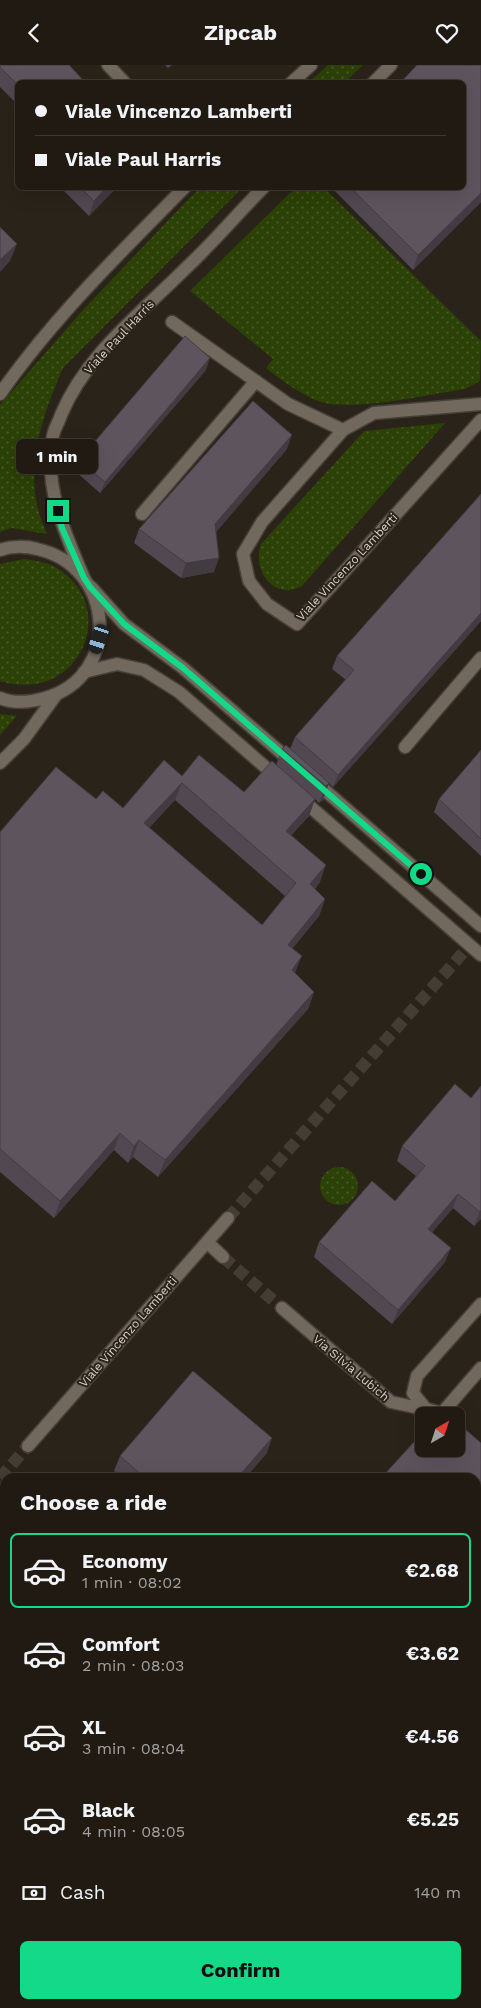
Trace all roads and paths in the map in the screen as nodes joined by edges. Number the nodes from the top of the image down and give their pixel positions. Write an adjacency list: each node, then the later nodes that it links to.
1 (108, 65): 4 (street)
2 (311, 65): 5 (street)
3 (391, 65): 6 (street)
4 (122, 80)
5 (294, 80)
6 (376, 80)
7 (182, 190): 11 (street)
8 (261, 190): 17 (street, Viale Paul Harris)
9 (172, 322): 10 (street)
10 (256, 381): 14 (street); 15 (street)
11 (0, 394)
12 (481, 404): 14 (street, Viale Vincenzo Lamberti)
13 (481, 420): 14 (street, Viale Vincenzo Lamberti)
14 (343, 430)
15 (142, 514)
16 (0, 550): 17 (street, Viale Paul Harris)
17 (87, 582): 19 (street, Viale Paul Harris); 24 (street)
18 (481, 658): 22 (street)
19 (84, 672): 20 (street, Viale Paul Harris); 25 (street)
20 (56, 695): 21 (street, Viale Paul Harris); 23 (street, Viale Paul Harris)
21 (0, 698)
22 (405, 747)
23 (0, 763)
24 (481, 926)
25 (481, 955)
26 (228, 1218): 27 (street, Viale Vincenzo Lamberti)
27 (207, 1242): 28 (street); 35 (street, Viale Vincenzo Lamberti)
28 (223, 1257)
29 (481, 1304): 33 (street)
30 (282, 1308): 32 (street, Via Silvia Lubich)
31 (481, 1368): 34 (street, Via Silvia Lubich)
32 (415, 1407)
33 (424, 1407)
34 (447, 1407)
35 (28, 1446)

